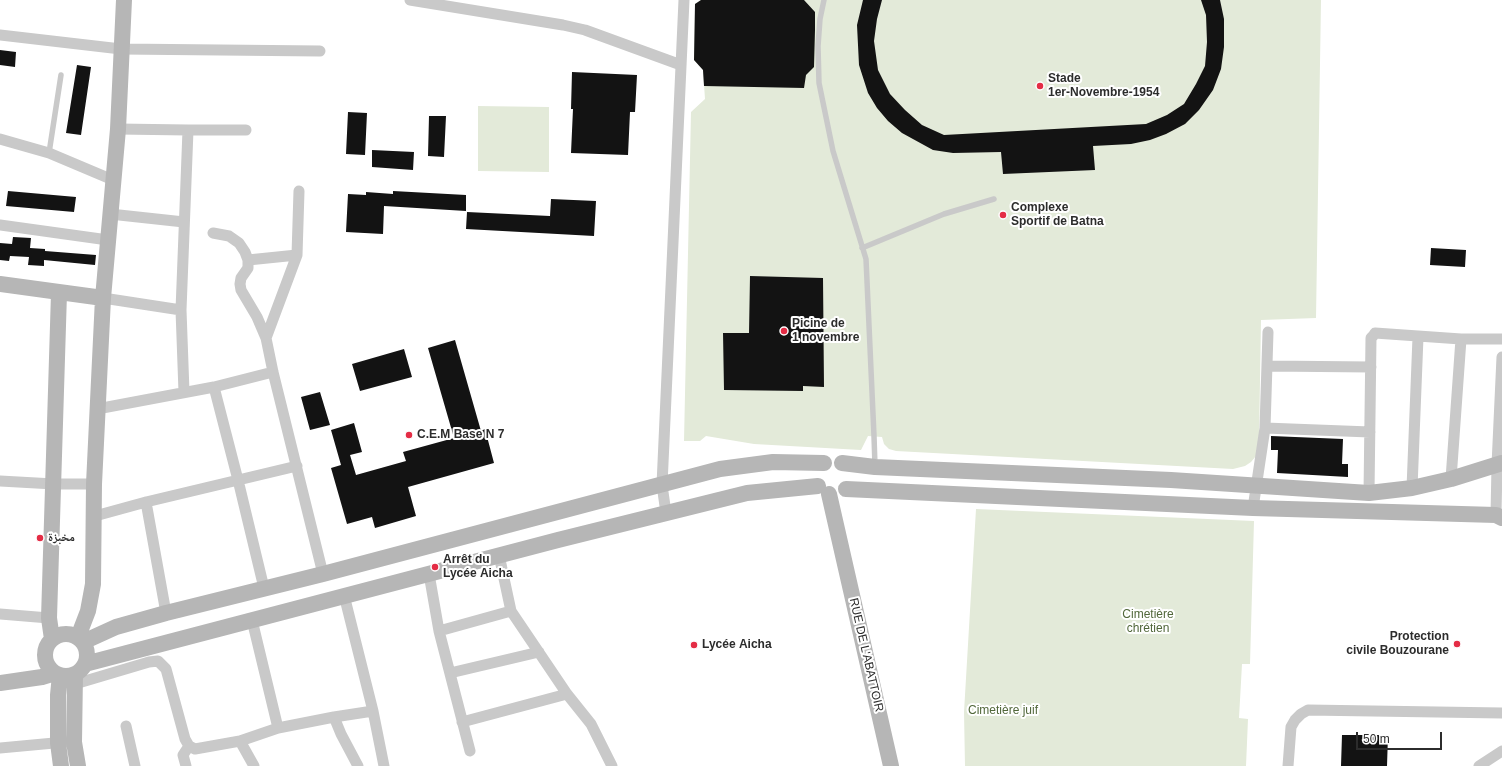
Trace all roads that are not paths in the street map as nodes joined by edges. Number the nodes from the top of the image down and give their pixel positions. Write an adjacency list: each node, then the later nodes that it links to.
1 (124, 0): 6 (street)
2 (410, 0): 8 (street)
3 (684, 0): 8 (street)
4 (824, 0): 23 (lane)
5 (0, 35): 6 (street)
6 (121, 49): 7 (street); 10 (street)
7 (320, 50)
8 (680, 65): 54 (street)
9 (61, 75): 14 (lane)
10 (118, 129): 11 (street); 15 (street)
11 (188, 130): 12 (street); 19 (street)
12 (246, 130)
13 (0, 139): 14 (street)
14 (48, 153): 15 (street)
15 (113, 180): 18 (street)
16 (299, 191): 24 (street)
17 (994, 199): 23 (lane)
18 (110, 214): 19 (street); 22 (street)
19 (184, 222): 29 (street)
20 (0, 225): 22 (street)
21 (213, 232): 25 (street)
22 (108, 240): 28 (street)
23 (862, 248): 48 (lane)
24 (297, 255): 25 (street); 32 (street)
25 (248, 260): 32 (street)
26 (0, 284): 27 (street)
27 (59, 293): 28 (street); 52 (street)
28 (103, 298): 29 (street); 41 (street)
29 (181, 310): 40 (street)
30 (1268, 332): 36 (street)
31 (1418, 336): 33 (street); 37 (street); 56 (street)
32 (266, 338): 38 (street)
33 (1461, 339): 34 (street); 49 (street)
34 (1502, 339)
35 (1502, 357): 46 (street)
36 (1268, 366): 37 (street); 42 (street)
37 (1372, 367): 43 (street)
38 (273, 372): 39 (street); 47 (street)
39 (214, 387): 40 (street); 50 (street)
40 (184, 392): 41 (street)
41 (97, 410): 53 (street)
42 (1265, 428): 43 (street); 55 (street)
43 (1370, 432): 59 (street)
44 (824, 463): 45 (street); 54 (street); 58 (street)
45 (842, 463): 48 (street); 57 (street)
46 (1499, 464): 49 (street); 64 (street)
47 (297, 466): 50 (street); 66 (street)
48 (874, 467): 55 (street)
49 (1451, 479): 56 (street)
50 (238, 480): 60 (street); 68 (street)
51 (0, 481): 52 (street)
52 (54, 484): 53 (street); 73 (street)
53 (94, 484): 63 (street)
54 (662, 484): 62 (street); 66 (street)
55 (1256, 485): 59 (street); 61 (street)
56 (1412, 488): 59 (street)
57 (846, 489): 58 (street); 61 (street)
58 (823, 490): 62 (street); 104 (street, RUE DE L'ABATTOIR)
59 (1369, 493)
60 (146, 502): 63 (street); 71 (street)
61 (1253, 508): 64 (street)
62 (666, 513): 65 (street)
63 (95, 516): 77 (street)
64 (1499, 516)
65 (499, 555): 67 (street); 70 (street)
66 (323, 574): 68 (street)
67 (429, 574): 69 (street); 75 (street)
68 (264, 588): 71 (street)
69 (344, 595): 74 (street); 83 (street)
70 (511, 611): 75 (street); 78 (street)
71 (166, 613): 77 (street)
72 (0, 614): 73 (street)
73 (49, 618): 76 (street)
74 (252, 620): 79 (street); 88 (street)
75 (439, 631): 80 (street)
76 (52, 639): 77 (street); 79 (street)
77 (80, 640): 79 (street)
78 (539, 652): 80 (street); 82 (street)
79 (70, 674): 81 (street); 90 (street); 91 (street); 92 (street)
80 (450, 674): 86 (street)
81 (0, 683)
82 (567, 694): 86 (street); 96 (street)
83 (373, 711): 85 (street); 103 (street)
84 (1502, 713): 105 (street)
85 (334, 717): 88 (street); 102 (street)
86 (462, 722): 94 (street)
87 (126, 726): 99 (street)
88 (278, 728): 89 (street)
89 (240, 740): 92 (street); 101 (street)
90 (74, 742): 91 (street); 98 (street)
91 (58, 743): 93 (street); 97 (street)
92 (189, 746): 100 (street)
93 (0, 748)
94 (470, 751)
95 (1502, 751): 106 (street)
96 (608, 765)
97 (61, 766)
98 (78, 766)
99 (134, 766)
100 (186, 766)
101 (254, 766)
102 (358, 766)
103 (384, 766)
104 (891, 766)
105 (1288, 766)
106 (1480, 766)

